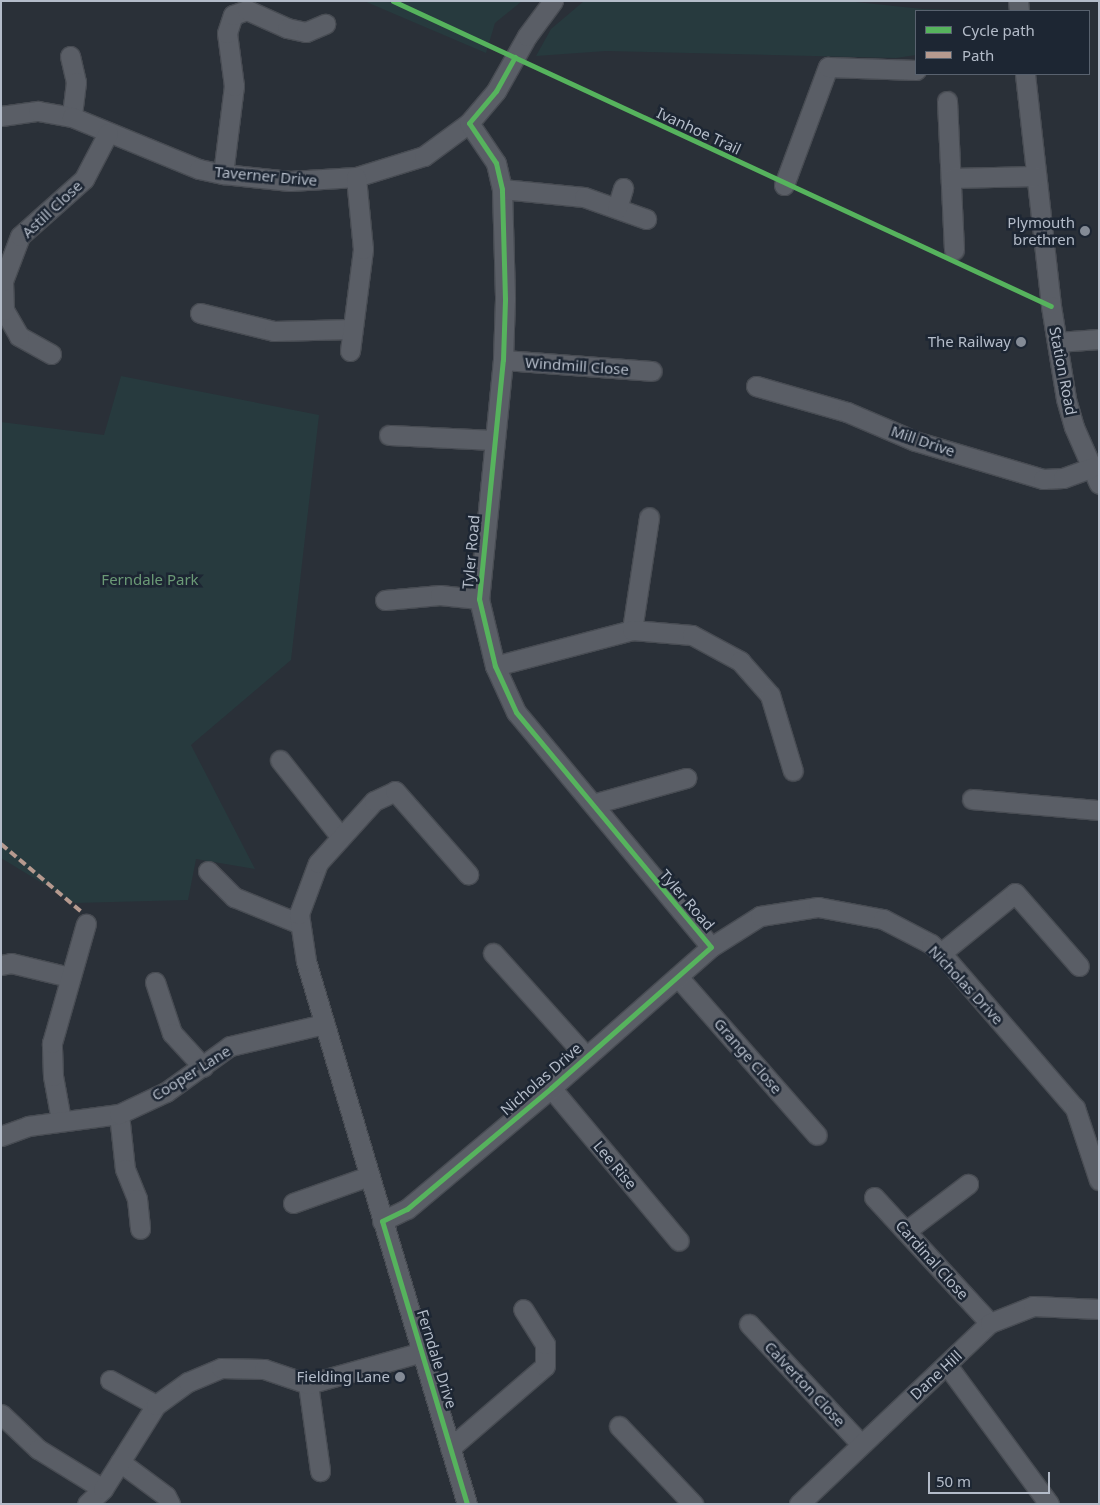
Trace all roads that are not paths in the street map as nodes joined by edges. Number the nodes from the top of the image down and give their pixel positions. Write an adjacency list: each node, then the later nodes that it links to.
1 (553, 1): 9 (street, Taverner Drive)
2 (325, 24): 11 (street)
3 (70, 56): 8 (street)
4 (915, 70): 15 (street)
5 (1025, 75): 12 (street, Station Road)
6 (947, 101): 14 (street)
7 (1, 116): 8 (street, Taverner Drive)
8 (72, 117): 10 (street, Taverner Drive)
9 (469, 123): 13 (street, Taverner Drive); 17 (street, Tyler Road)
10 (108, 134): 11 (street, Taverner Drive); 26 (street, Astill Close)
11 (223, 174): 13 (street, Taverner Drive)
12 (1036, 176): 14 (street); 24 (street, Station Road)
13 (356, 178): 22 (street)
14 (951, 178): 20 (street)
15 (784, 185)
16 (623, 188): 18 (street)
17 (502, 190): 18 (street); 27 (street, Tyler Road)
18 (617, 208): 19 (street)
19 (646, 219)
20 (954, 250)
21 (200, 313): 22 (street)
22 (352, 329): 25 (street)
23 (1099, 339): 24 (street)
24 (1057, 342): 32 (street, Station Road)
25 (350, 352)
26 (51, 354)
27 (503, 360): 28 (street, Windmill Close); 31 (street, Tyler Road)
28 (652, 371)
29 (756, 386): 32 (street, Mill Drive)
30 (389, 435): 31 (street)
31 (494, 440): 35 (street, Tyler Road)
32 (1095, 476)
33 (649, 517): 36 (street)
34 (385, 600): 35 (street)
35 (479, 600): 37 (street, Tyler Road)
36 (632, 630): 37 (street); 39 (street)
37 (494, 666): 42 (street, Tyler Road)
38 (280, 760): 44 (street)
39 (793, 771)
40 (686, 778): 42 (street)
41 (972, 800): 43 (street)
42 (593, 804): 49 (street, Tyler Road)
43 (1099, 810)
44 (340, 836): 46 (street, Ferndale Drive); 48 (street, Ferndale Drive)
45 (208, 871): 48 (street)
46 (468, 874)
47 (86, 924): 55 (street)
48 (300, 924): 57 (street, Ferndale Drive)
49 (711, 947): 51 (street, Nicholas Drive); 54 (street, Nicholas Drive)
50 (493, 953): 58 (street)
51 (941, 953): 53 (street); 66 (street, Nicholas Drive)
52 (1, 965): 55 (street)
53 (1079, 966)
54 (678, 977): 58 (street, Nicholas Drive); 63 (street, Grange Close)
55 (69, 978): 62 (street)
56 (155, 982): 59 (street)
57 (324, 1024): 59 (street, Cooper Lane); 65 (street, Ferndale Drive)
58 (585, 1055): 60 (street, Nicholas Drive)
59 (203, 1068): 61 (street, Cooper Lane)
60 (551, 1088): 70 (street, Nicholas Drive); 73 (street, Lee Rise)
61 (119, 1114): 62 (street, Cooper Lane); 71 (street)
62 (61, 1120): 64 (street, Cooper Lane)
63 (817, 1135)
64 (1, 1136)
65 (369, 1176): 69 (street); 70 (street, Ferndale Drive)
66 (1099, 1180)
67 (968, 1184): 72 (street)
68 (874, 1197): 72 (street, Cardinal Close)
69 (293, 1204)
70 (382, 1221): 78 (street, Ferndale Drive)
71 (140, 1230)
72 (906, 1231): 76 (street, Cardinal Close)
73 (679, 1242)
74 (524, 1309): 86 (street)
75 (1099, 1309): 76 (street, Dane Hill)
76 (990, 1323): 79 (street, Dane Hill)
77 (749, 1324): 85 (street, Calverton Close)
78 (422, 1352): 81 (street); 86 (street, Ferndale Drive)
79 (947, 1365): 85 (street, Dane Hill); 95 (street)
80 (110, 1380): 82 (street)
81 (308, 1384): 82 (street); 88 (street)
82 (156, 1405): 87 (street)
83 (1, 1414): 89 (street)
84 (619, 1426): 94 (street)
85 (861, 1444): 90 (street, Dane Hill)
86 (450, 1448): 93 (street, Ferndale Drive)
87 (120, 1462): 89 (street); 92 (street)
88 (320, 1471)
89 (102, 1489): 91 (street)
90 (810, 1500)
91 (87, 1504)
92 (170, 1504)
93 (467, 1504)
94 (693, 1504)
95 (1049, 1504)

